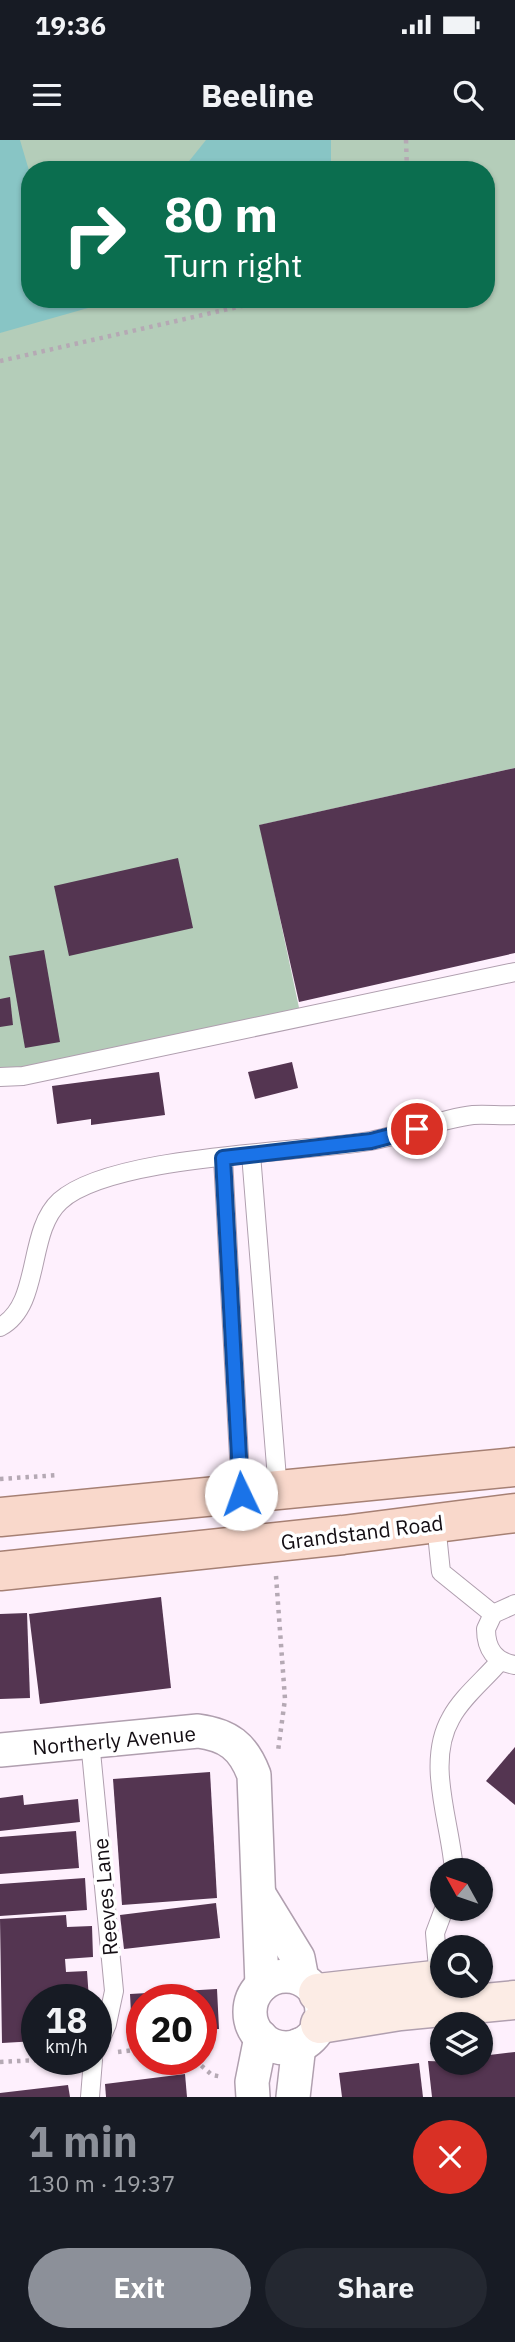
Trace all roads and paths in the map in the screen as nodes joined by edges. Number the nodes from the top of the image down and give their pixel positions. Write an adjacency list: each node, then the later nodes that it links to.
1 (405, 140): 2 (path)
2 (406, 161)
3 (233, 308): 4 (path)
4 (0, 361)
5 (515, 972): 6 (lane)
6 (0, 1077)
7 (515, 1115): 8 (lane)
8 (251, 1154): 9 (lane); 12 (lane)
9 (223, 1158): 10 (lane); 12 (lane)
10 (0, 1327)
11 (515, 1467): 12 (main road)
12 (260, 1493): 14 (main road)
13 (515, 1514): 15 (main road, Grandstand Road)
14 (0, 1517)
15 (436, 1524): 16 (main road, Grandstand Road); 19 (lane)
16 (0, 1571)
17 (279, 1573): 23 (path)
18 (515, 1604): 19 (lane)
19 (493, 1614): 20 (lane)
20 (508, 1663): 24 (lane)
21 (90, 1741): 22 (street, Northerly Avenue); 25 (street, Northerly Avenue); 31 (lane, Reeves Lane)
22 (0, 1750)
23 (276, 1760)
24 (452, 1858)
25 (260, 1896): 28 (street, Northerly Avenue); 33 (street, Northerly Avenue)
26 (515, 1973): 27 (street)
27 (493, 1975)
28 (262, 1985): 33 (street); 34 (street)
29 (430, 1990): 33 (street)
30 (493, 1996): 32 (street)
31 (112, 2000)
32 (515, 2000)
33 (310, 2010): 34 (street); 40 (street)
34 (261, 2037): 39 (street)
35 (21, 2061): 36 (path)
36 (0, 2062)
37 (90, 2075): 38 (lane)
38 (90, 2097)
39 (253, 2097)
40 (293, 2097)

